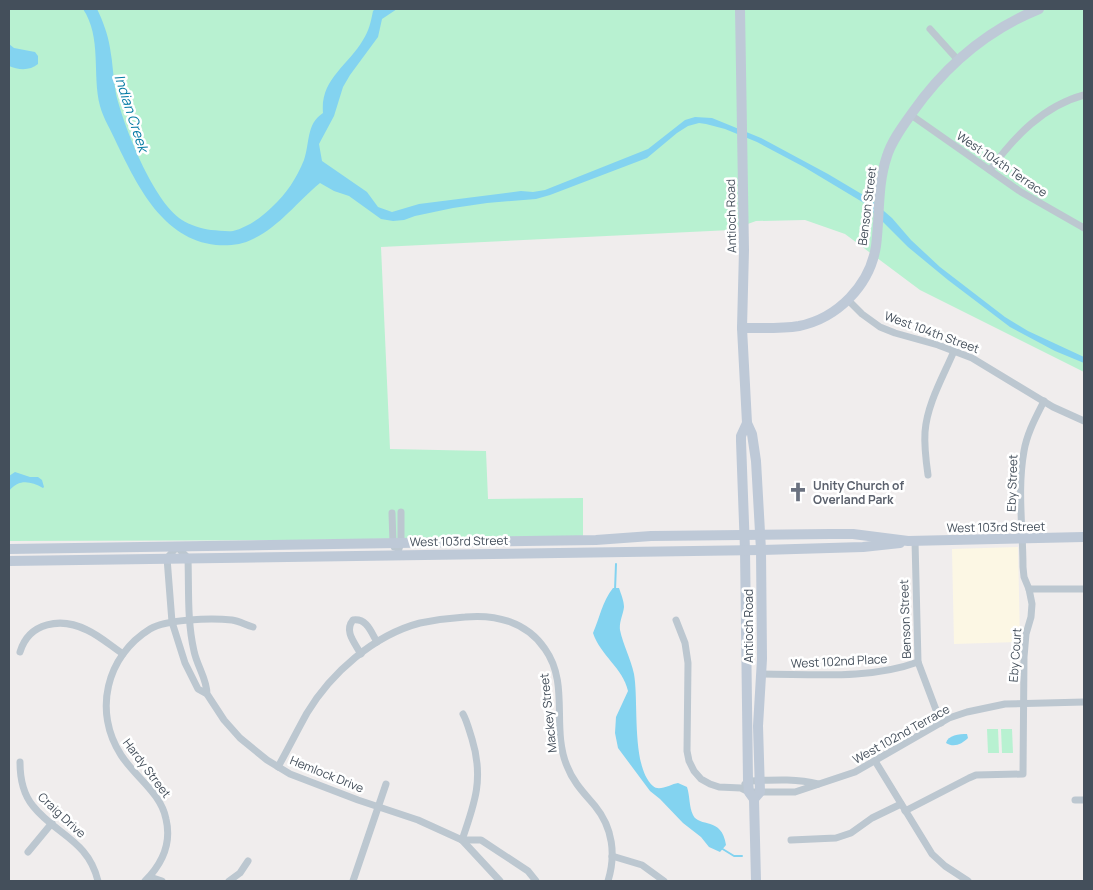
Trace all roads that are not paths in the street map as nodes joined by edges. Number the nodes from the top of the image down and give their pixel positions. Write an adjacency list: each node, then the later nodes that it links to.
1 (740, 9): 10 (main road, Antioch Road)
2 (1038, 9): 4 (main road, Benson Street)
3 (930, 29): 4 (street)
4 (957, 59): 6 (main road, Benson Street)
5 (1084, 95): 7 (street)
6 (910, 115): 7 (street, West 104th Terrace); 9 (main road, Benson Street)
7 (990, 170): 8 (street, West 104th Terrace)
8 (1084, 228)
9 (848, 300): 10 (main road); 11 (street, West 104th Street)
10 (742, 328): 14 (main road, Antioch Road)
11 (954, 351): 12 (street, West 104th Street); 15 (street)
12 (1044, 401): 13 (street, West 104th Street); 22 (street, Eby Street)
13 (1084, 421)
14 (746, 423): 18 (main road, Antioch Road); 19 (main road, Antioch Road)
15 (928, 475)
16 (401, 512): 24 (street)
17 (392, 513): 24 (street)
18 (745, 535): 19 (main road, West 103rd Street); 24 (main road, West 103rd Street); 28 (main road, Antioch Road)
19 (760, 535): 20 (main road, West 103rd Street); 29 (main road, Antioch Road)
20 (868, 536): 23 (main road, West 103rd Street); 25 (main road)
21 (1084, 537): 22 (main road, West 103rd Street)
22 (1023, 539): 23 (main road, West 103rd Street); 34 (street, Eby Court)
23 (912, 541): 25 (main road, West 103rd Street); 44 (street, Benson Street)
24 (397, 543): 26 (main road, West 103rd Street); 30 (street)
25 (880, 546): 29 (main road, West 103rd Street)
26 (177, 547): 27 (main road, West 103rd Street); 31 (street); 32 (street)
27 (9, 550)
28 (745, 550): 29 (main road, West 103rd Street); 30 (main road, West 103rd Street); 57 (main road, Antioch Road)
29 (760, 550): 45 (main road, Antioch Road)
30 (397, 554): 32 (main road, West 103rd Street)
31 (167, 558): 32 (main road, West 103rd Street); 33 (main road, West 103rd Street); 38 (street, Hemlock Drive)
32 (188, 558): 36 (street, Hemlock Drive)
33 (9, 561)
34 (1029, 589): 35 (street); 48 (street, Eby Court)
35 (1084, 589)
36 (190, 620): 38 (street, Hardy Street); 39 (street); 46 (street, Hemlock Drive)
37 (676, 620): 57 (street, West 102nd Terrace)
38 (172, 622): 42 (street, Hardy Street); 46 (street, Hemlock Drive)
39 (253, 628)
40 (377, 642): 43 (street, Mackey Street); 43 (street); 66 (street, Mackey Street)
41 (20, 652): 42 (street)
42 (123, 654): 68 (street, Hardy Street)
43 (361, 654): 53 (street, Mackey Street)
44 (918, 662): 45 (street, West 102nd Place); 50 (street, Benson Street)
45 (761, 674): 54 (main road, Antioch Road)
46 (207, 694): 53 (street, Hemlock Drive)
47 (1084, 702): 48 (street, West 102nd Terrace)
48 (1025, 703): 50 (street, West 102nd Terrace); 61 (street, Eby Court)
49 (463, 714): 63 (street)
50 (941, 723): 51 (street, West 102nd Terrace)
51 (875, 761): 56 (street, West 102nd Terrace); 61 (street)
52 (20, 762): 62 (street, Craig Drive)
53 (278, 766): 60 (street, Hemlock Drive)
54 (759, 780): 56 (street, West 102nd Terrace); 57 (main road, Antioch Road)
55 (386, 784): 60 (street)
56 (818, 784): 57 (street, West 102nd Terrace)
57 (750, 790): 77 (main road, Antioch Road)
58 (1075, 800): 59 (street)
59 (1084, 800)
60 (380, 806): 63 (street, Hemlock Drive); 72 (street)
61 (903, 808): 64 (street); 78 (street)
62 (52, 823): 65 (street); 69 (street, Craig Drive)
63 (462, 840): 73 (street, Hemlock Drive); 74 (street, Hemlock Drive)
64 (792, 840)
65 (28, 852)
66 (612, 856): 75 (street, Mackey Street); 76 (street)
67 (248, 861): 71 (street)
68 (148, 879): 70 (street)
69 (98, 881)
70 (162, 881)
71 (228, 881)
72 (353, 881)
73 (500, 881)
74 (536, 881)
75 (608, 881)
76 (664, 881)
77 (756, 881)
78 (968, 881)

